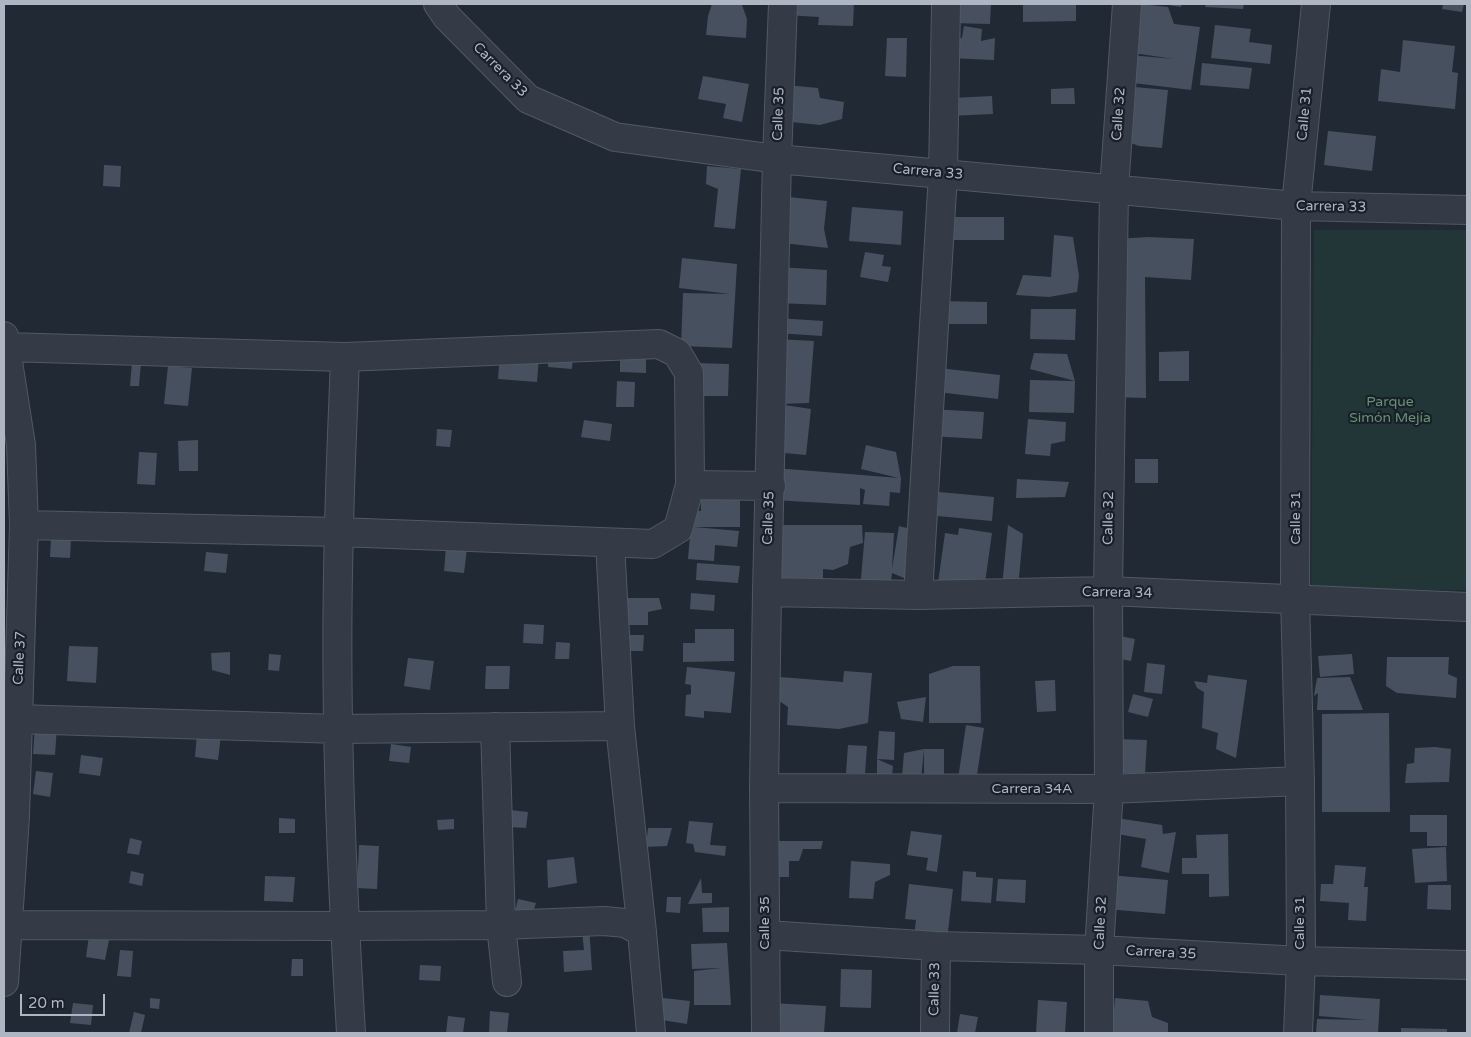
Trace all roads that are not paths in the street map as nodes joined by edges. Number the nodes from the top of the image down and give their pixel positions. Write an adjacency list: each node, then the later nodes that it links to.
1 (783, 4): 6 (street, Calle 35)
2 (946, 4): 7 (street)
3 (1127, 4): 8 (street, Calle 32)
4 (1316, 4): 9 (street, Calle 31)
5 (446, 8): 6 (street, Carrera 33)
6 (777, 159): 7 (street, Carrera 33); 14 (street, Calle 35)
7 (943, 174): 8 (street, Carrera 33); 20 (street)
8 (1114, 189): 9 (street, Carrera 33); 18 (street, Calle 32)
9 (1296, 206): 10 (street, Carrera 33); 21 (street, Calle 31)
10 (1467, 210)
11 (5, 341): 12 (street); 15 (street, Calle 37)
12 (345, 357): 13 (street); 16 (street)
13 (690, 486): 14 (street); 17 (street)
14 (771, 486): 19 (street, Calle 35)
15 (24, 525): 16 (street); 23 (street, Calle 37)
16 (339, 532): 17 (street); 26 (street)
17 (610, 543): 24 (street)
18 (1108, 591): 20 (street, Carrera 34); 21 (street, Carrera 34); 29 (street, Calle 32)
19 (767, 592): 20 (street, Carrera 34); 28 (street, Calle 35)
20 (918, 595)
21 (1296, 598): 22 (street, Carrera 34); 27 (street, Calle 31)
22 (1467, 607)
23 (18, 719): 26 (street); 30 (street, Calle 37)
24 (620, 726): 25 (street); 33 (street)
25 (495, 727): 26 (street); 31 (street)
26 (339, 729): 32 (street)
27 (1300, 781): 29 (street, Carrera 34A); 37 (street, Calle 31)
28 (764, 788): 29 (street, Carrera 34A); 34 (street, Calle 35)
29 (1109, 788): 36 (street, Calle 32)
30 (8, 925): 32 (street); 39 (street, Calle 37)
31 (501, 925): 32 (street); 33 (street); 40 (street)
32 (344, 926): 41 (street)
33 (642, 932): 42 (street)
34 (766, 935): 35 (street, Carrera 35); 43 (street, Calle 35)
35 (936, 946): 36 (street, Carrera 35); 44 (street, Calle 33)
36 (1100, 950): 37 (street, Carrera 35); 45 (street, Calle 32)
37 (1300, 962): 38 (street, Carrera 35); 46 (street, Calle 31)
38 (1467, 964)
39 (4, 982)
40 (507, 982)
41 (351, 1033)
42 (650, 1033)
43 (766, 1033)
44 (934, 1033)
45 (1099, 1033)
46 (1298, 1033)

